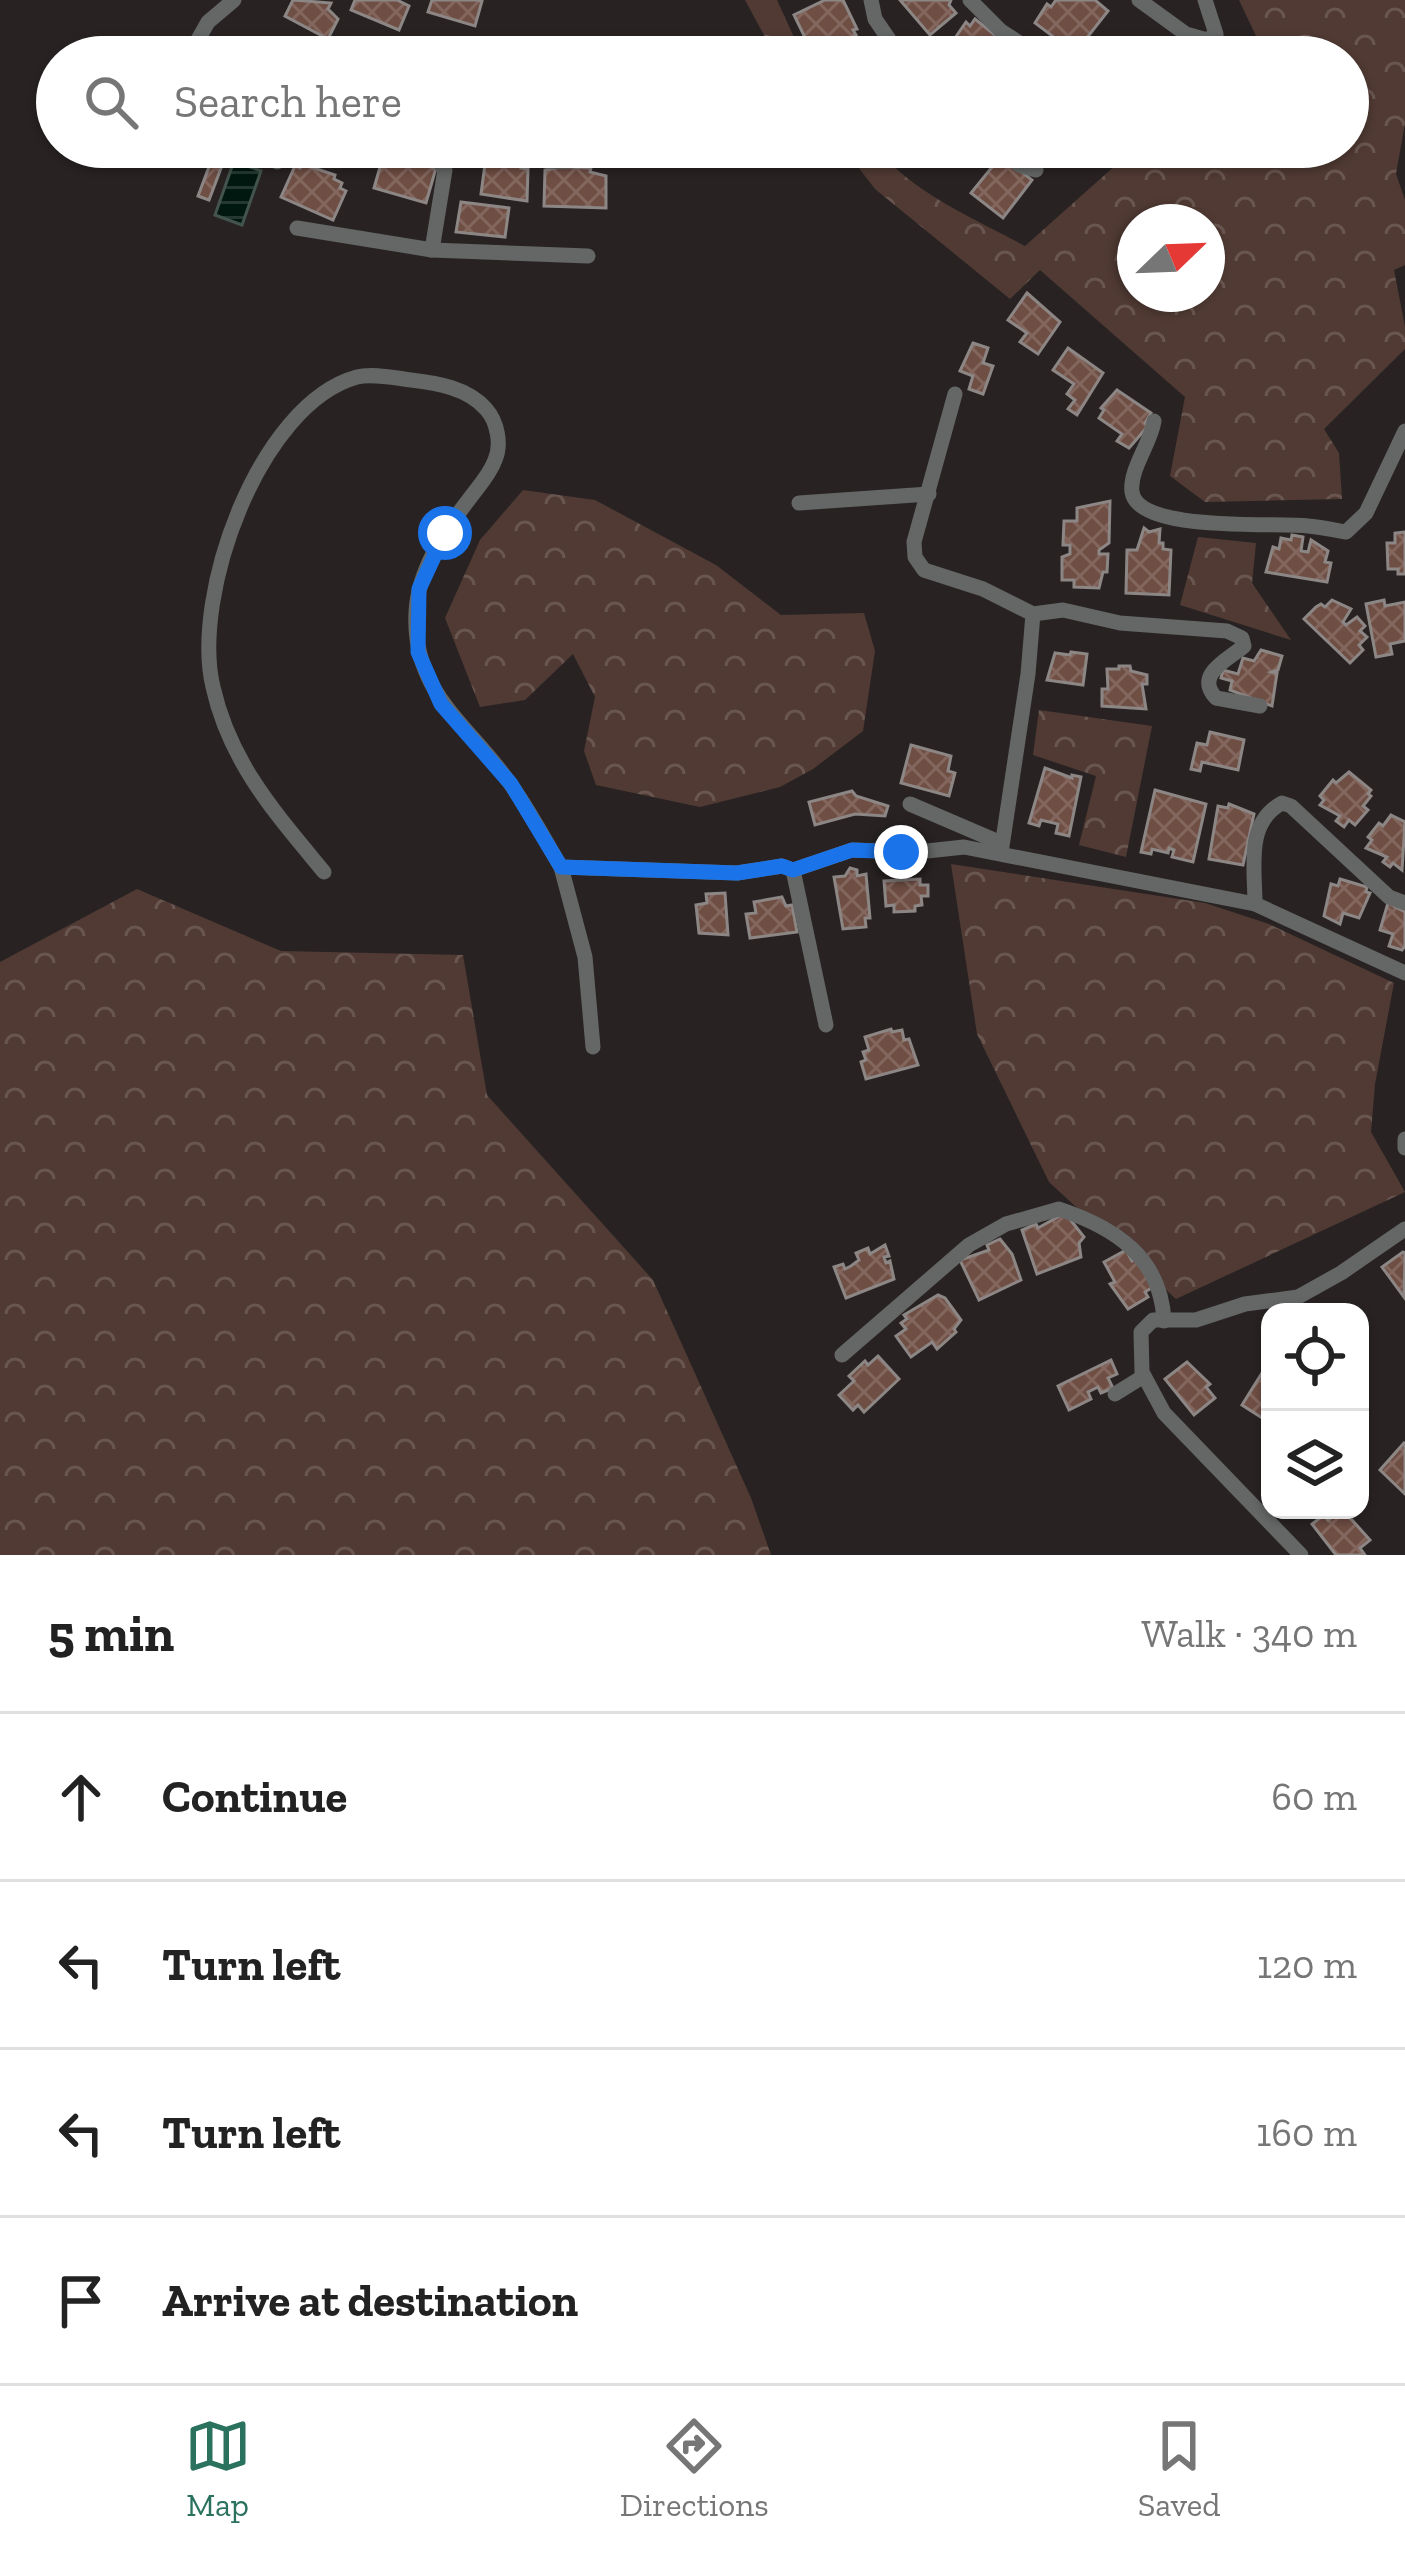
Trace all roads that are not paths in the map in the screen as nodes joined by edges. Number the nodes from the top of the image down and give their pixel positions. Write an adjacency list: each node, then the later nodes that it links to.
1 (234, 0): 6 (street)
2 (871, 0): 7 (street)
3 (970, 0): 8 (street)
4 (1139, 0): 9 (street)
5 (1205, 0): 10 (street)
6 (198, 36)
7 (887, 36)
8 (1007, 36)
9 (1193, 36)
10 (1213, 36)
11 (443, 168): 15 (street)
12 (1029, 168): 13 (street)
13 (1036, 170)
14 (297, 227): 15 (street)
15 (432, 250): 16 (street)
16 (588, 256)
17 (955, 394): 20 (street)
18 (1154, 421): 19 (street)
19 (1405, 431)
20 (929, 494): 21 (street); 22 (street)
21 (799, 502)
22 (1033, 614): 23 (street); 25 (street)
23 (1260, 706)
24 (910, 804): 25 (street)
25 (1001, 848): 27 (street); 30 (street)
26 (561, 867): 27 (street); 28 (street); 33 (street)
27 (793, 870): 32 (street)
28 (324, 872)
29 (1405, 903): 30 (street)
30 (1255, 904): 31 (street)
31 (1405, 974)
32 (826, 1025)
33 (593, 1046)
34 (1405, 1229): 35 (street)
35 (1164, 1321): 36 (street); 37 (street)
36 (842, 1355)
37 (1144, 1376): 38 (street); 39 (street)
38 (1115, 1394)
39 (1301, 1555)

